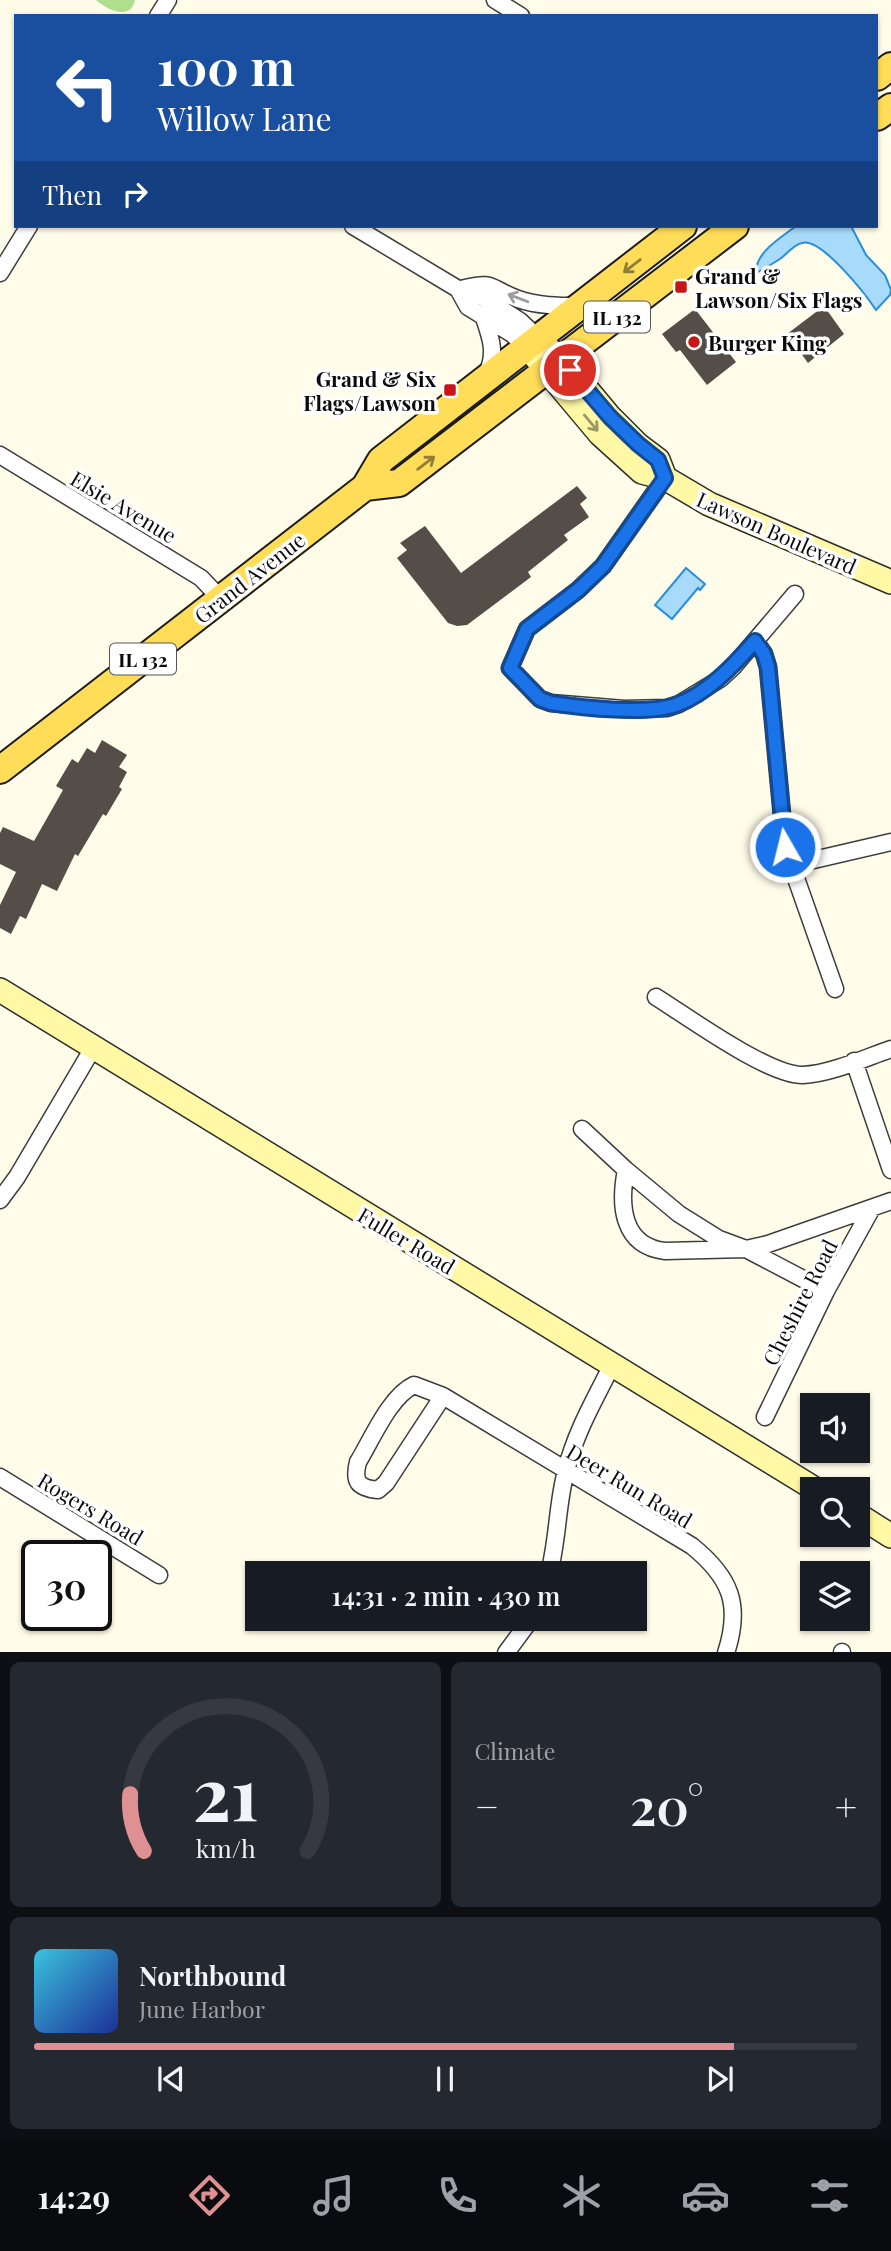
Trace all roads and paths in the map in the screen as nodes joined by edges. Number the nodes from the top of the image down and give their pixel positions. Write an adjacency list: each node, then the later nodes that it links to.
1 (495, 0): 2 (street)
2 (518, 14)
3 (28, 228): 7 (street)
4 (356, 228): 8 (street)
5 (680, 228): 9 (main road, Grand Avenue / IL 132, one-way to 9)
6 (731, 228): 12 (main road, IL 132)
7 (0, 274)
8 (458, 289): 9 (street, one-way to 8); 10 (street); 11 (street)
9 (581, 306): 11 (main road, Grand Avenue / IL 132)
10 (484, 317): 11 (street); 13 (street)
11 (533, 343): 12 (street, Lawson Boulevard); 13 (main road, Grand Avenue / IL 132)
12 (554, 365): 15 (street, Lawson Boulevard); 16 (main road, IL 132, one-way to 12)
13 (483, 382): 16 (main road, Grand Avenue / IL 132)
14 (0, 455): 19 (street, Elsie Avenue)
15 (665, 478): 17 (street, Lawson Boulevard); 20 (street)
16 (365, 487): 19 (main road, Grand Avenue / IL 132)
17 (891, 582)
18 (795, 594): 20 (street)
19 (221, 599): 21 (main road, Grand Avenue / IL 132)
20 (755, 641): 23 (street)
21 (0, 770)
22 (891, 842): 23 (street)
23 (792, 865): 24 (street)
24 (835, 989)
25 (0, 990): 27 (street, Fuller Road)
26 (656, 998): 29 (street)
27 (93, 1048): 33 (street); 38 (street, Fuller Road)
28 (891, 1049): 29 (street)
29 (854, 1061): 32 (street)
30 (582, 1129): 31 (street)
31 (626, 1170): 36 (street); 36 (street)
32 (891, 1170)
33 (0, 1200)
34 (891, 1201): 35 (street)
35 (872, 1208): 36 (street); 37 (street, Cheshire Road)
36 (746, 1248): 37 (street)
37 (826, 1292): 40 (street, Cheshire Road)
38 (612, 1366): 41 (street); 43 (street, Fuller Road)
39 (443, 1396): 39 (street, Deer Run Road); 41 (street, Deer Run Road)
40 (765, 1417)
41 (565, 1472): 46 (street); 50 (street, Deer Run Road)
42 (0, 1477): 47 (street, Rogers Road)
43 (800, 1480)
44 (870, 1523): 45 (street)
45 (891, 1536)
46 (553, 1561)
47 (159, 1575)
48 (522, 1631): 49 (street)
49 (507, 1652)
50 (726, 1652)

